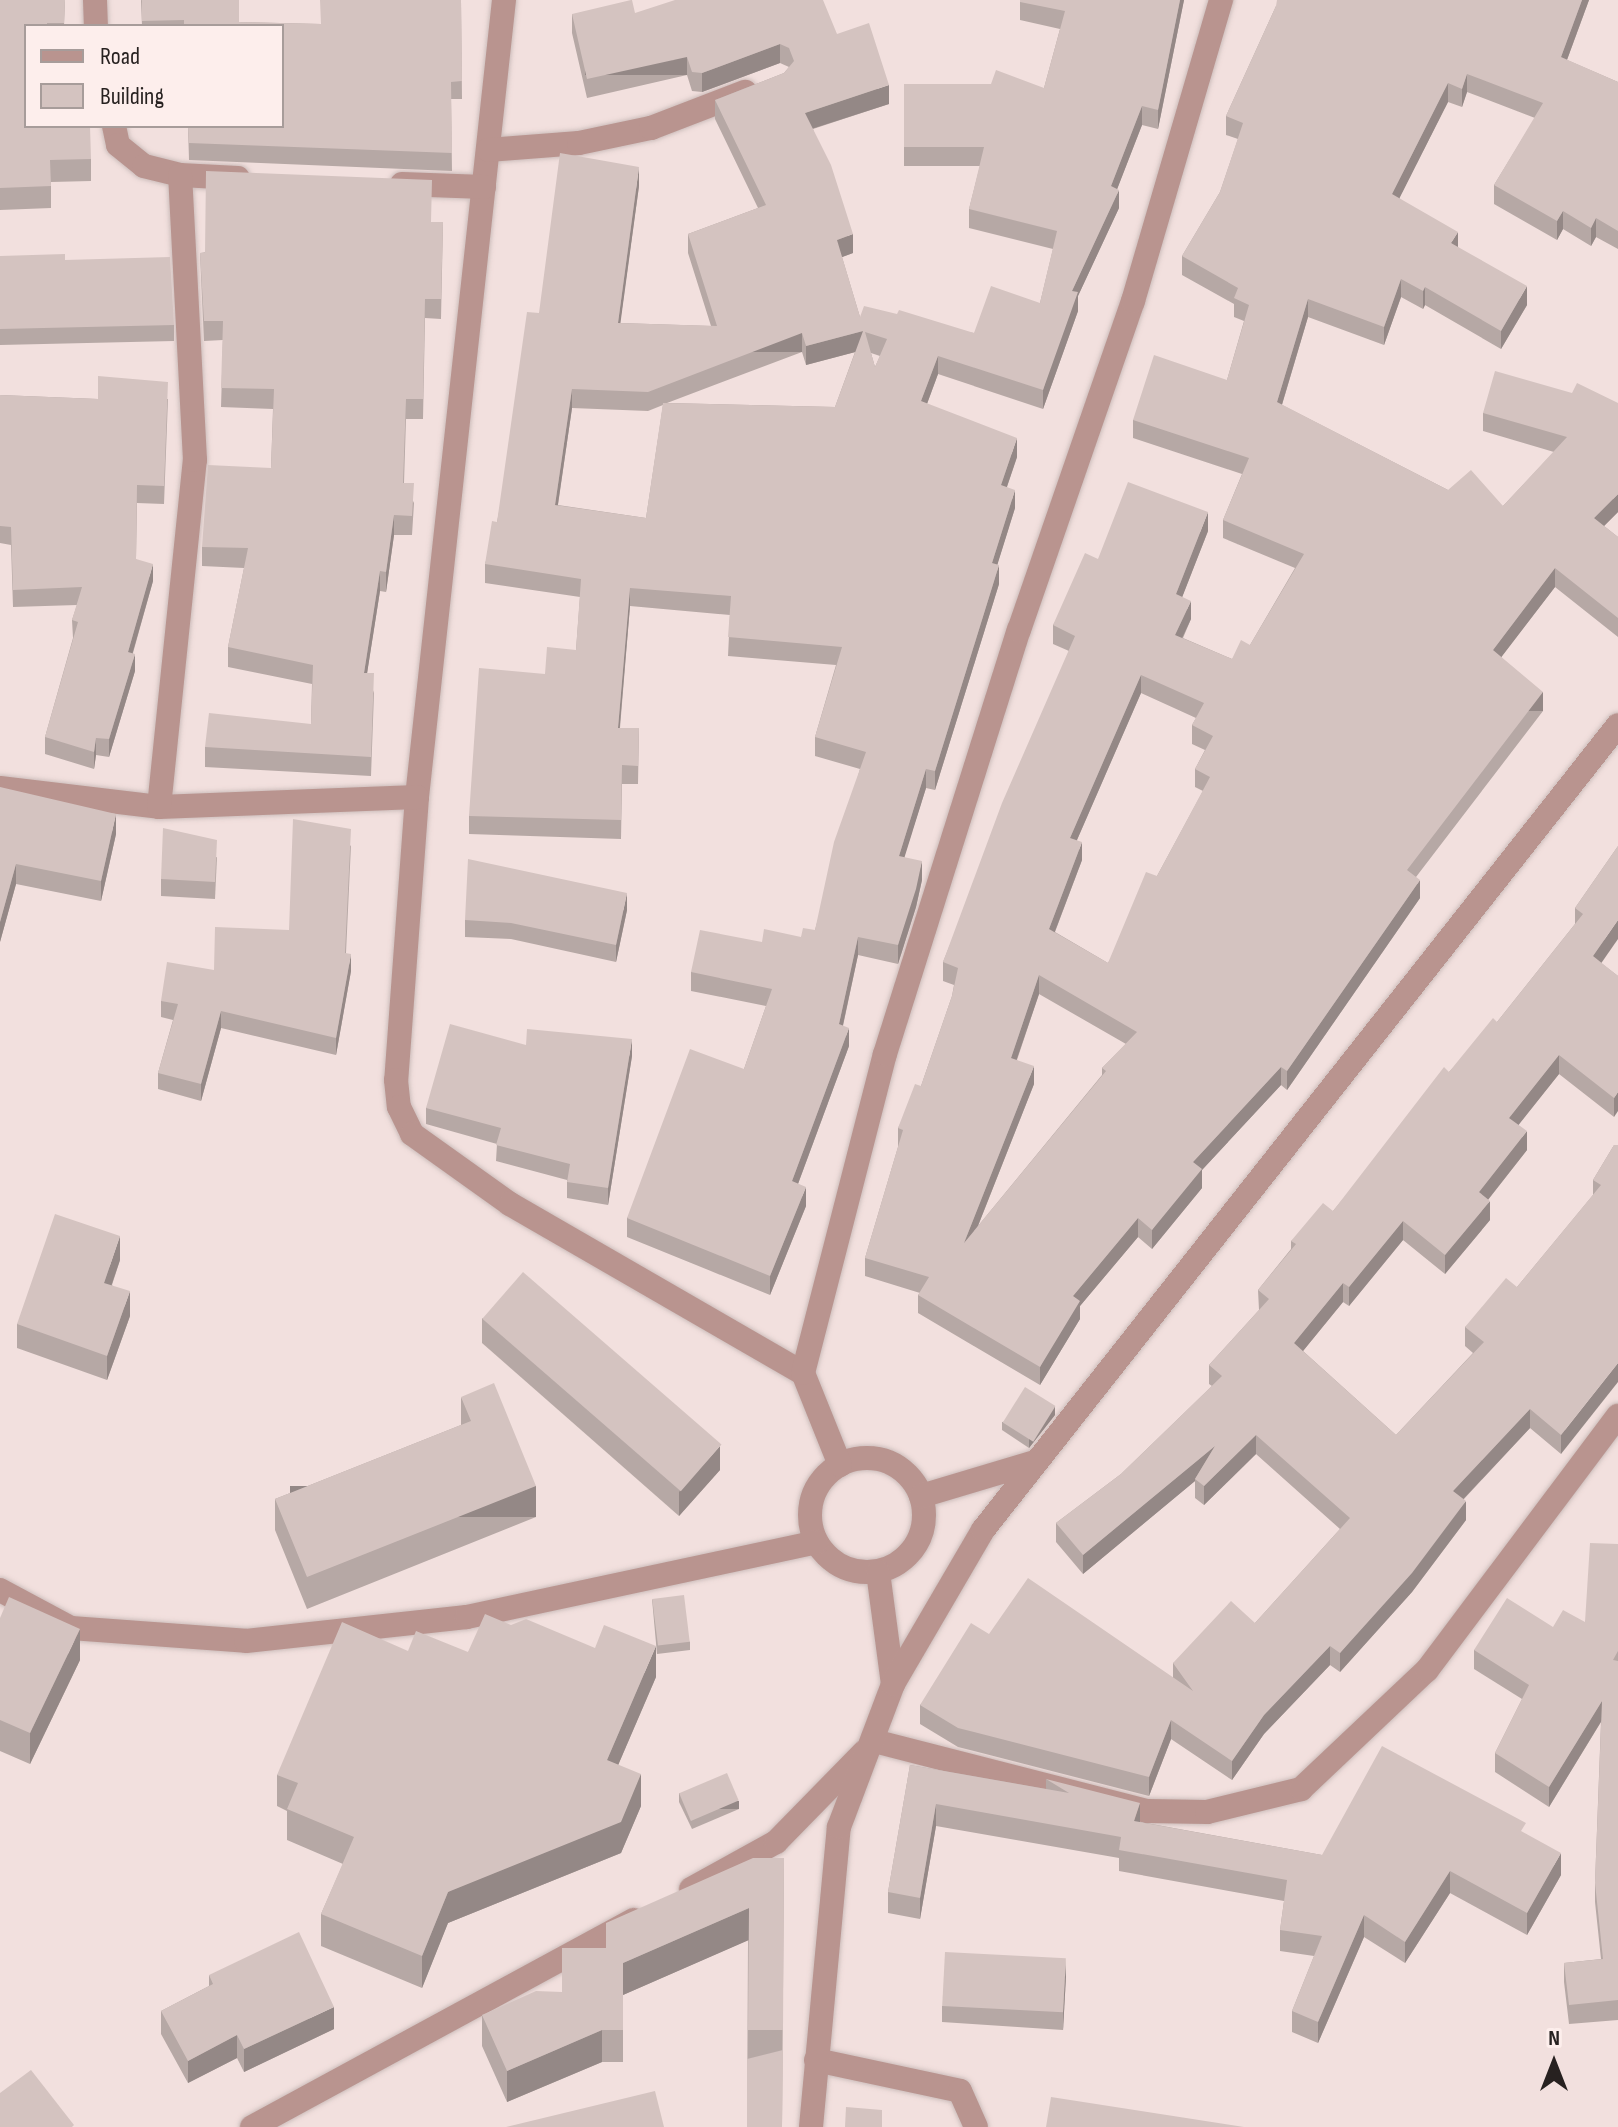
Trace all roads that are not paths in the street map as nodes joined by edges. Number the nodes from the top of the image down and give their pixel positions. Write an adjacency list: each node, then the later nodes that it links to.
1 (95, 0): 4 (street)
2 (504, 0): 7 (street)
3 (1221, 0): 16 (street)
4 (96, 24)
5 (765, 84): 7 (street)
6 (114, 128): 8 (street)
7 (488, 150): 11 (street)
8 (180, 175): 9 (street); 15 (street)
9 (256, 178)
10 (377, 183): 11 (street)
11 (484, 187): 14 (street)
12 (1618, 725): 18 (street)
13 (0, 788): 15 (street)
14 (417, 797): 15 (street); 16 (street)
15 (159, 807)
16 (803, 1373): 19 (street)
17 (1618, 1416): 25 (street)
18 (1035, 1462): 20 (street); 24 (street)
19 (840, 1465): 20 (street); 21 (street)
20 (921, 1496): 22 (street)
21 (816, 1542): 22 (street); 23 (street)
22 (878, 1572): 24 (street)
23 (0, 1590)
24 (893, 1684): 25 (street)
25 (874, 1741): 26 (street); 27 (street)
26 (816, 2060): 28 (street); 29 (street)
27 (252, 2127)
28 (811, 2127)
29 (976, 2127)

